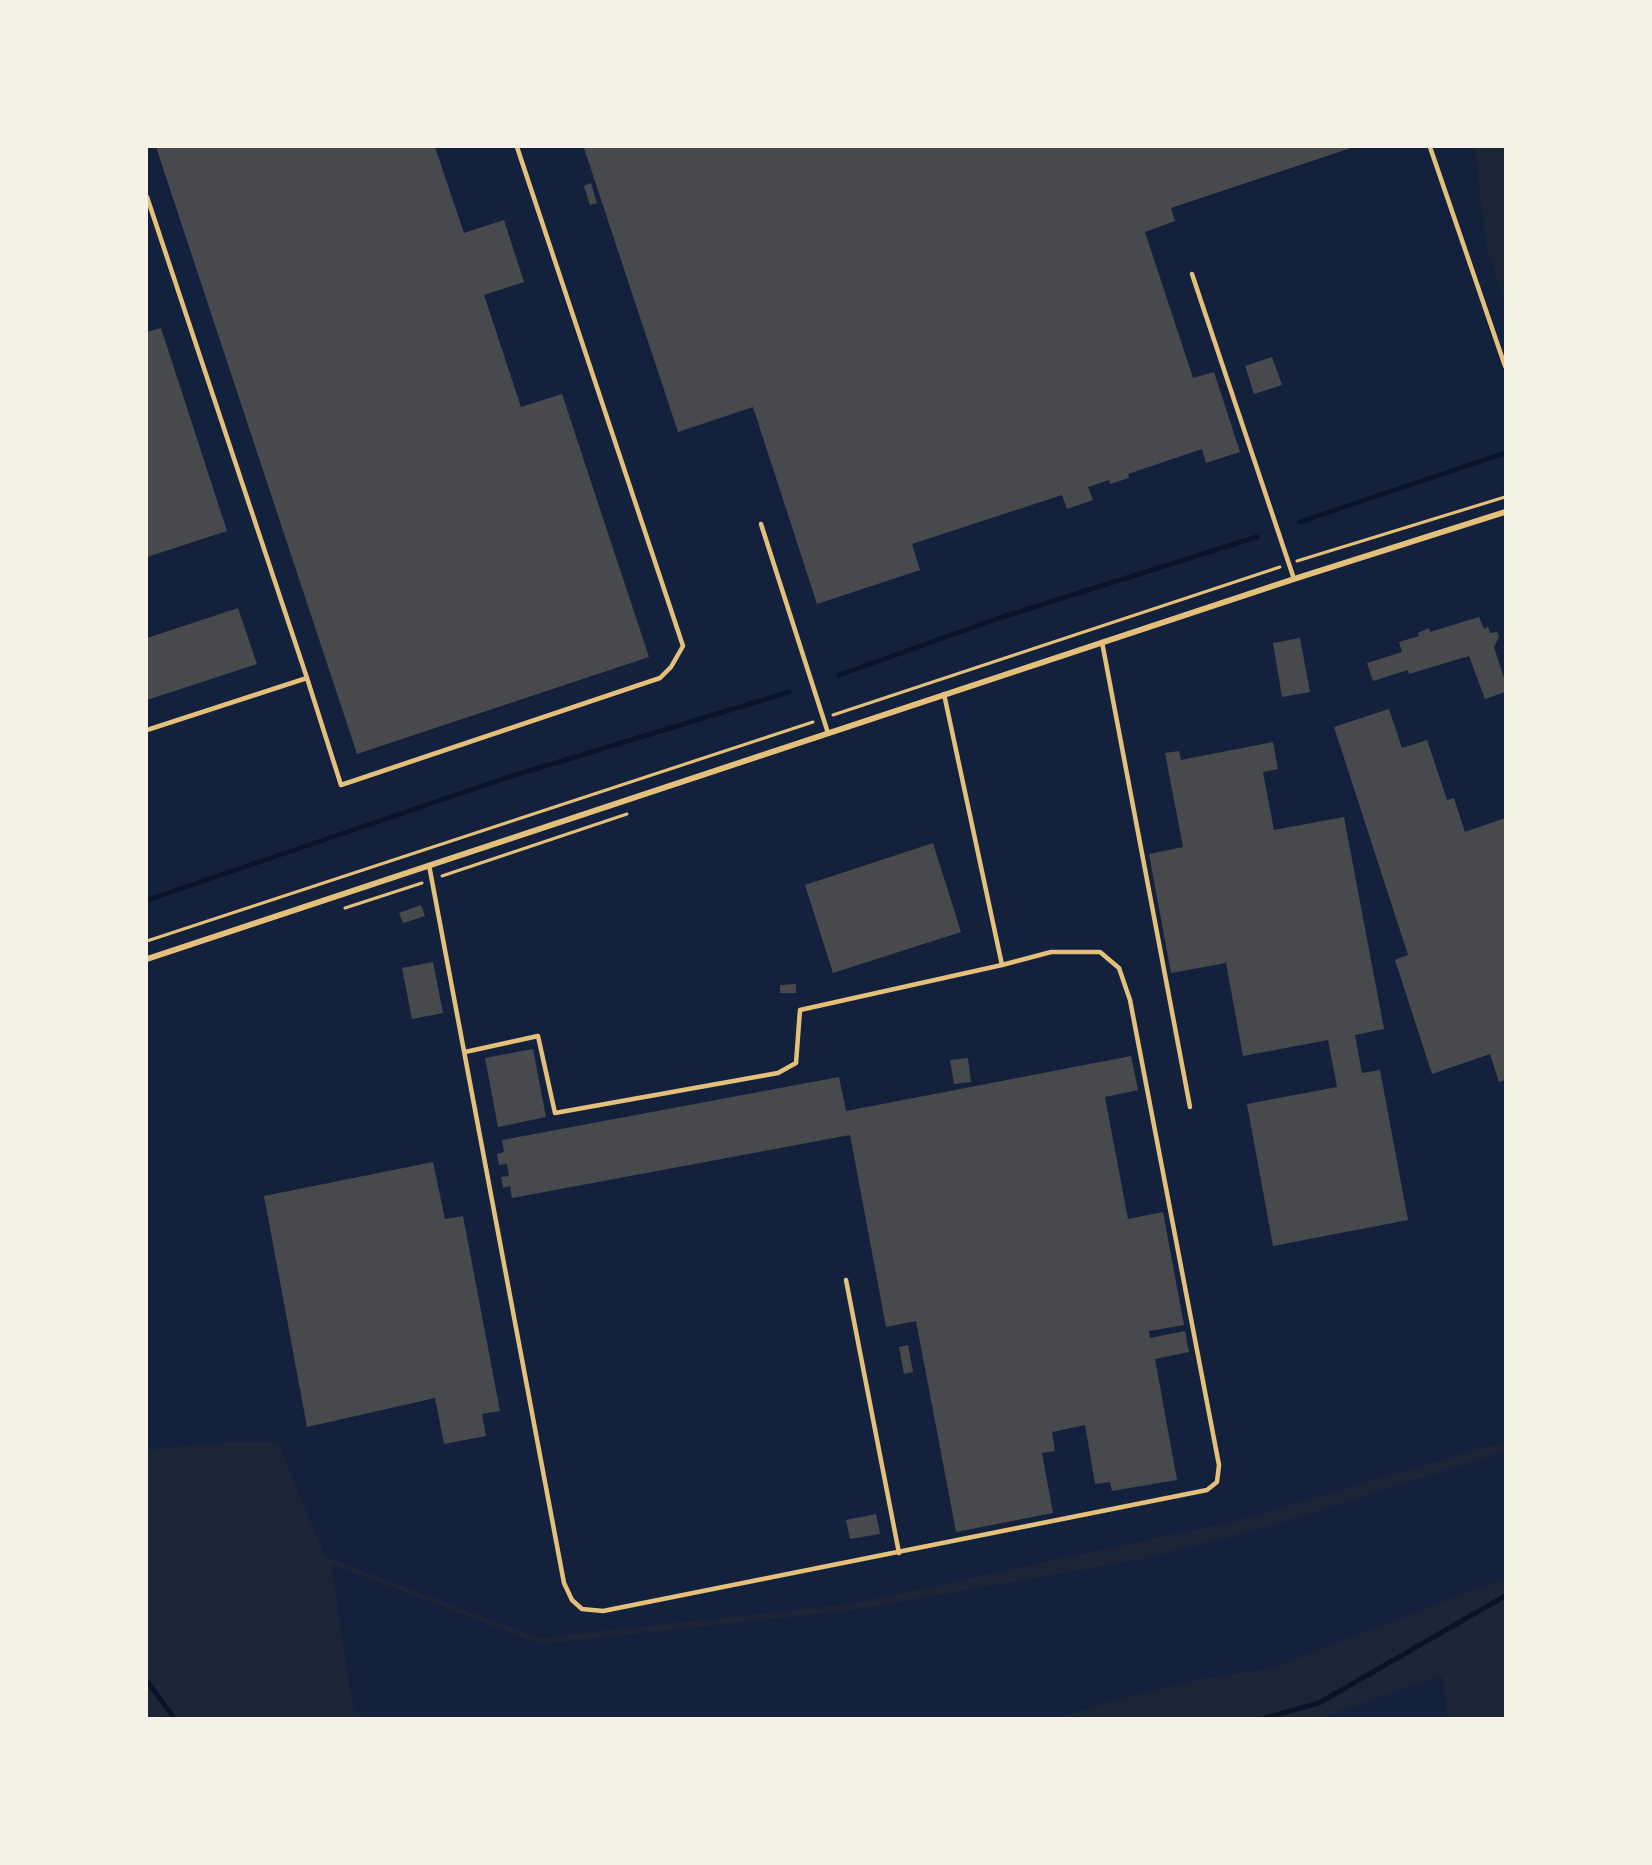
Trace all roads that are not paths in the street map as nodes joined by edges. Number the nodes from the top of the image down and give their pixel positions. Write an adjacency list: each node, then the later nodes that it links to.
1 (517, 147): 10 (lane)
2 (1430, 147): 5 (lane)
3 (147, 197): 10 (lane)
4 (1192, 273): 8 (lane)
5 (1505, 366)
6 (1505, 512): 8 (street)
7 (761, 524): 13 (lane)
8 (1294, 579): 9 (street)
9 (1102, 642): 11 (street); 18 (lane)
10 (307, 678): 12 (lane)
11 (944, 694): 13 (street); 16 (lane)
12 (147, 730)
13 (828, 733): 14 (street)
14 (429, 865): 15 (street); 17 (lane)
15 (147, 958)
16 (1002, 965): 17 (lane); 20 (lane)
17 (465, 1052): 20 (lane)
18 (1190, 1107)
19 (846, 1280): 20 (lane)
20 (899, 1553)

